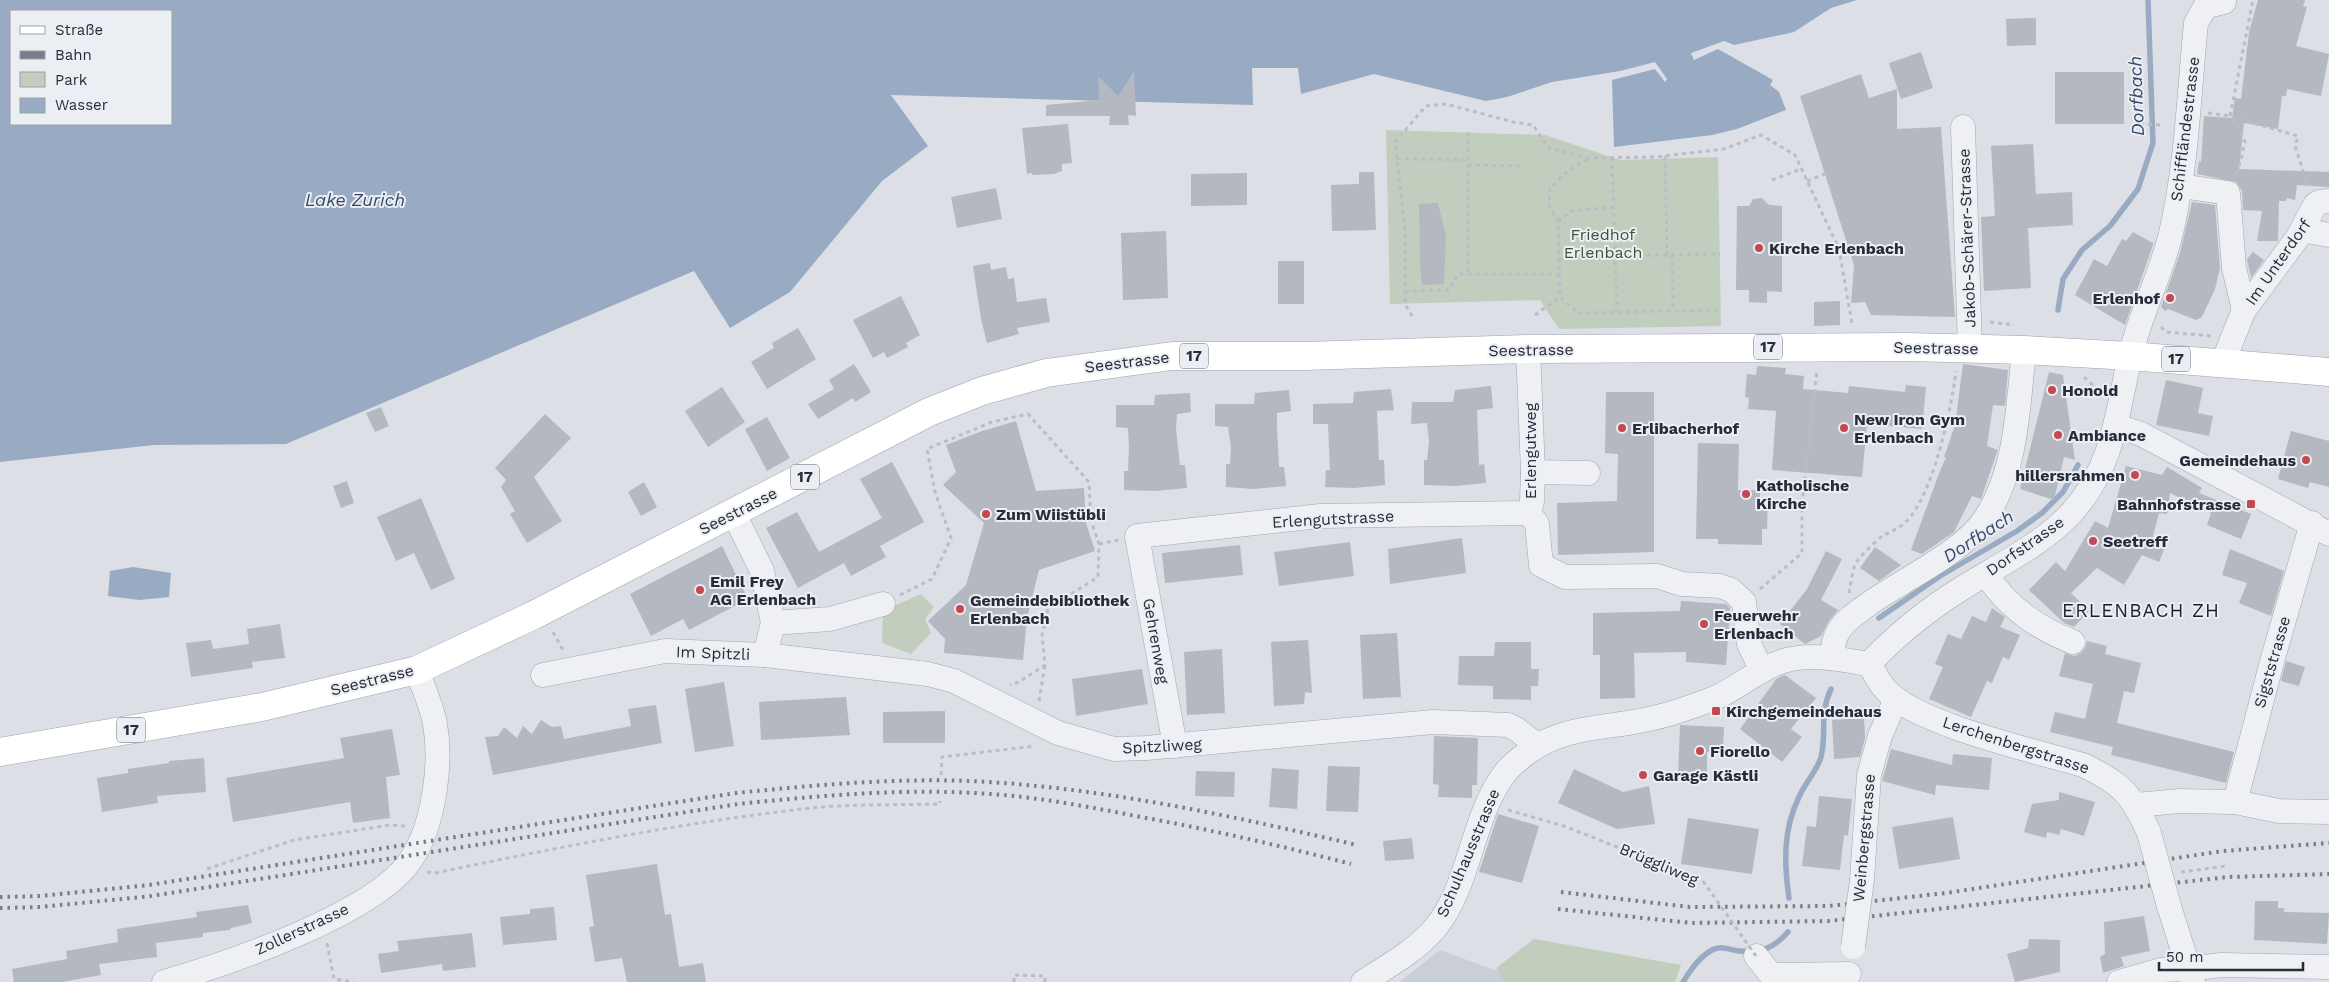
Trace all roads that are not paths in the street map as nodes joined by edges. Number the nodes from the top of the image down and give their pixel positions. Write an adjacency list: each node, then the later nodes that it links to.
1 (2224, 2): 3 (street, Schiffländestrasse)
2 (1963, 127): 9 (street, Jakob-Schärer-Strasse)
3 (2181, 186): 7 (street, Im Unterdorf); 12 (street, Schiffländestrasse)
4 (2322, 203): 5 (street, Im Unterdorf)
5 (2302, 230): 6 (street); 7 (street, Im Unterdorf)
6 (2329, 235)
7 (2244, 310): 10 (street, Im Unterdorf)
8 (1528, 349): 9 (main road, Seestrasse / 17); 15 (street, Erlengutweg); 18 (main road, Seestrasse / 17)
9 (1964, 349): 11 (main road, Seestrasse / 17)
10 (2221, 349): 12 (main road, Seestrasse / 17); 13 (main road, Seestrasse / 17)
11 (2024, 350): 12 (main road, Seestrasse / 17); 26 (street)
12 (2130, 356): 14 (street, Dorfstrasse)
13 (2329, 372)
14 (2116, 426): 19 (street); 21 (street, Dorfstrasse)
15 (1532, 472): 16 (street); 17 (street, Erlengutweg)
16 (1588, 473)
17 (1529, 513): 20 (street, Erlengutstrasse); 29 (street, Erlengutweg)
18 (734, 514): 23 (street, Im Spitzli); 28 (main road, Seestrasse / 17)
19 (2320, 528): 35 (street, Sigststrasse)
20 (1137, 536): 33 (street, Gehrenweg)
21 (1986, 574): 24 (street); 27 (street, Dorfstrasse)
22 (883, 604): 23 (street)
23 (773, 623): 25 (street, Im Spitzli)
24 (2073, 642)
25 (765, 656): 30 (street, Im Spitzli); 33 (street, Spitzliweg)
26 (1832, 658): 27 (street, Schulhausstrasse); 29 (street, Schulhausstrasse)
27 (1869, 664): 31 (street, Lerchenbergstrasse)
28 (417, 670): 34 (main road, Seestrasse / 17); 42 (street, Zollerstrasse)
29 (1762, 671): 32 (street, Schulhausstrasse)
30 (543, 676)
31 (1896, 698): 36 (street, Lerchenbergstrasse); 41 (street, Weinbergstrasse, bridge)
32 (1537, 745): 33 (street, Spitzliweg); 43 (street, Schulhausstrasse)
33 (1176, 746)
34 (0, 752)
35 (2235, 802): 36 (street); 37 (street)
36 (2136, 805): 40 (street, Lerchenbergstrasse, bridge)
37 (2329, 812)
38 (1756, 956): 41 (street)
39 (2329, 967): 40 (street)
40 (2191, 976): 44 (street)
41 (1849, 978)
42 (164, 982)
43 (1364, 982)
44 (2119, 982)

